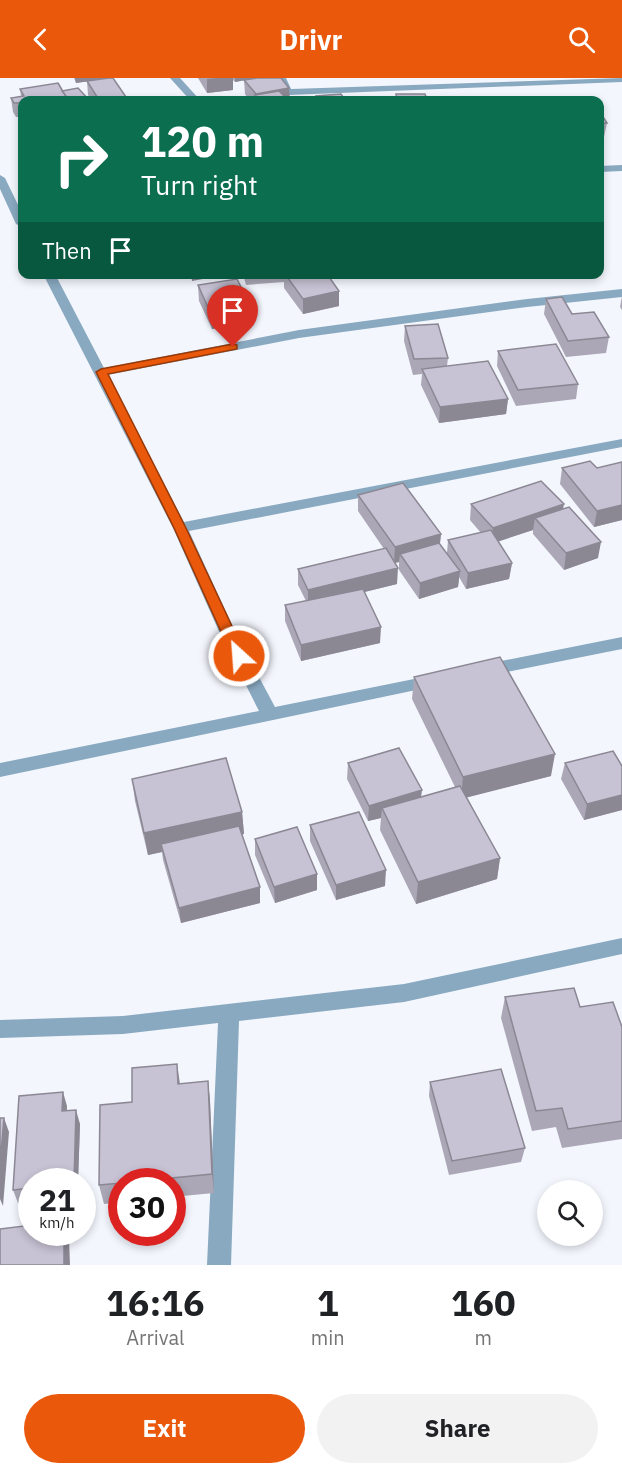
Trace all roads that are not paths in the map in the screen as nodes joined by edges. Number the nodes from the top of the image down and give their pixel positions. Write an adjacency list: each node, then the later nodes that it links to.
1 (175, 78): 5 (street)
2 (281, 78): 4 (street)
3 (622, 79): 4 (street)
4 (464, 81)
5 (191, 96)
6 (622, 168): 7 (street)
7 (604, 169)
8 (0, 178): 9 (street)
9 (18, 212)
10 (52, 279): 12 (street)
11 (622, 292): 12 (street)
12 (101, 372): 14 (street)
13 (622, 443): 14 (street)
14 (180, 528): 18 (street)
15 (622, 643): 16 (street)
16 (474, 673)
17 (451, 677): 18 (street)
18 (269, 713): 19 (street)
19 (0, 770)
20 (622, 946): 21 (street)
21 (229, 1013): 22 (street); 23 (street)
22 (1, 1025)
23 (219, 1265)

